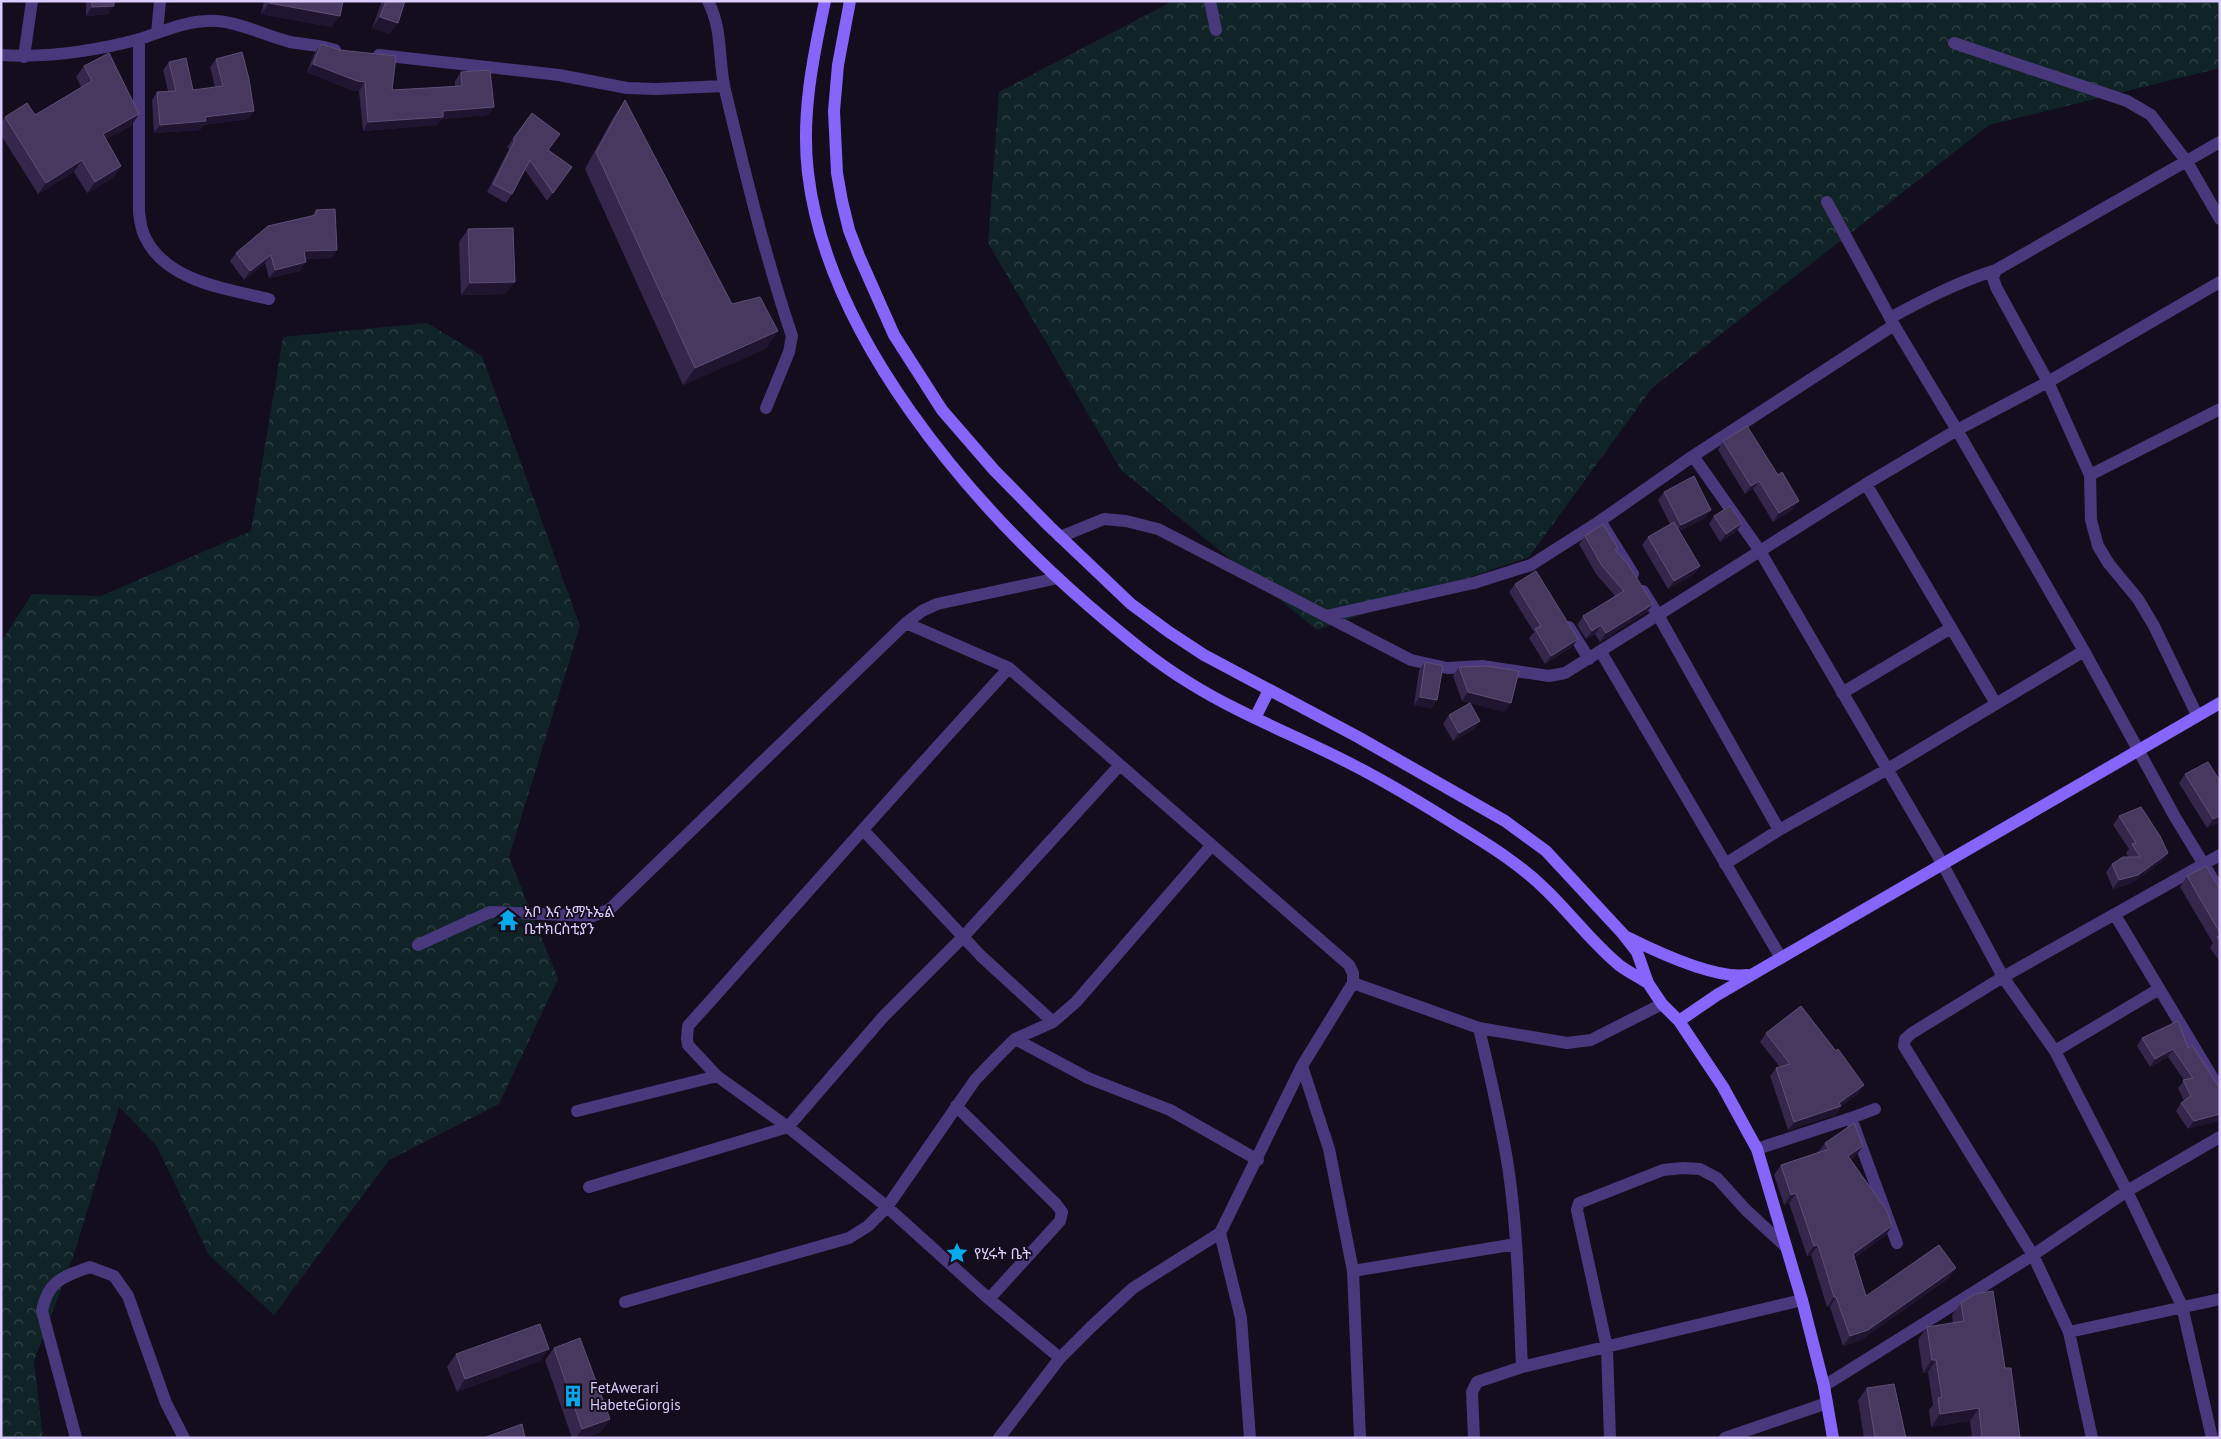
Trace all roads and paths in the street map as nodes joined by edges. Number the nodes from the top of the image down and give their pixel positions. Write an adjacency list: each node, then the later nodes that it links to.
1 (32, 1): 14 (street)
2 (160, 1): 8 (street)
3 (708, 1): 15 (street)
4 (825, 1): 34 (main road)
5 (850, 1): 32 (main road)
6 (1210, 1): 7 (street)
7 (1216, 30)
8 (157, 33): 9 (street); 11 (street)
9 (139, 39): 14 (street); 22 (street)
10 (1954, 43): 17 (street)
11 (345, 51)
12 (364, 53): 15 (street)
13 (1, 56): 14 (street)
14 (24, 56)
15 (724, 86): 25 (street)
16 (2220, 142): 17 (street)
17 (2188, 162): 19 (street); 20 (street)
18 (1827, 202): 23 (street)
19 (2220, 218)
20 (1996, 270): 23 (street); 24 (street)
21 (2220, 282): 24 (street)
22 (269, 299)
23 (1892, 321): 27 (street); 28 (street)
24 (2048, 382): 27 (street); 29 (street)
25 (766, 408)
26 (2220, 409): 29 (street)
27 (1957, 430): 30 (street); 40 (street)
28 (1692, 456): 31 (street); 33 (street)
29 (2090, 475): 48 (street)
30 (1866, 484): 33 (street); 39 (street)
31 (1600, 521): 35 (street); 36 (street)
32 (1060, 537): 36 (street); 44 (main road)
33 (1760, 551): 35 (street); 45 (street)
34 (1058, 578): 38 (street); 49 (main road)
35 (1658, 615): 41 (street); 54 (street)
36 (1326, 616): 42 (street)
37 (1565, 620): 42 (street)
38 (906, 623): 43 (street); 64 (street)
39 (1951, 628): 45 (street); 46 (street)
40 (2084, 651): 46 (street); 50 (street)
41 (1601, 652): 42 (street); 58 (street)
42 (1589, 659)
43 (1009, 668): 51 (street); 53 (street)
44 (1268, 690): 49 (main road); 62 (main road)
45 (1842, 693): 52 (street)
46 (1996, 702): 52 (street)
47 (2220, 703): 48 (main road)
48 (2197, 715): 50 (main road)
49 (1255, 718): 68 (main road)
50 (2138, 749): 57 (main road); 59 (street)
51 (1120, 765): 55 (street); 63 (street)
52 (1886, 770): 54 (street); 57 (street)
53 (864, 830): 63 (street); 78 (street)
54 (1779, 830): 58 (street)
55 (1211, 846): 69 (street); 73 (street)
56 (2220, 855): 59 (street)
57 (1942, 862): 65 (main road); 67 (street)
58 (1725, 864): 65 (street)
59 (2204, 864): 60 (street); 61 (street)
60 (2220, 892)
61 (2115, 915): 67 (street); 70 (street)
62 (1623, 934): 66 (main road); 68 (main road)
63 (964, 936): 73 (street); 84 (street)
64 (418, 945)
65 (1781, 958): 66 (main road)
66 (1752, 974): 72 (main road)
67 (2003, 977): 76 (street); 95 (street)
68 (1648, 983): 71 (main road)
69 (1353, 984): 74 (street); 77 (street)
70 (2159, 989): 76 (street); 79 (street)
71 (1662, 1004): 72 (main road); 74 (street)
72 (1679, 1020): 86 (main road)
73 (1053, 1022): 75 (street)
74 (1479, 1028): 93 (street)
75 (1016, 1038): 80 (street); 87 (street)
76 (2055, 1051): 89 (street)
77 (1302, 1066): 87 (street); 96 (street)
78 (717, 1076): 82 (street); 84 (street)
79 (2220, 1090)
80 (956, 1106): 90 (street); 97 (street)
81 (1875, 1109): 83 (street)
82 (577, 1112)
83 (1851, 1118): 86 (street); 92 (street)
84 (788, 1127): 88 (street); 90 (street)
85 (2220, 1137): 89 (street)
86 (1757, 1149): 94 (main road)
87 (1258, 1160): 91 (street)
88 (589, 1187)
89 (2127, 1191): 95 (street); 101 (street)
90 (887, 1207): 97 (street); 100 (street)
91 (1220, 1233): 104 (street); 111 (street)
92 (1897, 1243)
93 (1516, 1244): 96 (street); 105 (street)
94 (1786, 1247): 99 (main road); 103 (street)
95 (2032, 1255): 102 (street); 106 (street)
96 (1353, 1271): 112 (street)
97 (989, 1299): 104 (street)
98 (2220, 1299): 101 (street)
99 (1802, 1300): 103 (street); 106 (main road)
100 (625, 1302)
101 (2182, 1306): 102 (street); 118 (street)
102 (2068, 1332): 117 (street)
103 (1608, 1348): 105 (street); 114 (street)
104 (1060, 1358): 110 (street)
105 (1522, 1367): 113 (street)
106 (1824, 1386): 107 (main road)
107 (1828, 1403): 115 (street); 116 (main road)
108 (76, 1438): 109 (street)
109 (184, 1438)
110 (999, 1438)
111 (1250, 1438)
112 (1360, 1438)
113 (1474, 1438)
114 (1610, 1438)
115 (1724, 1438)
116 (1833, 1438)
117 (2092, 1438)
118 (2212, 1438)

